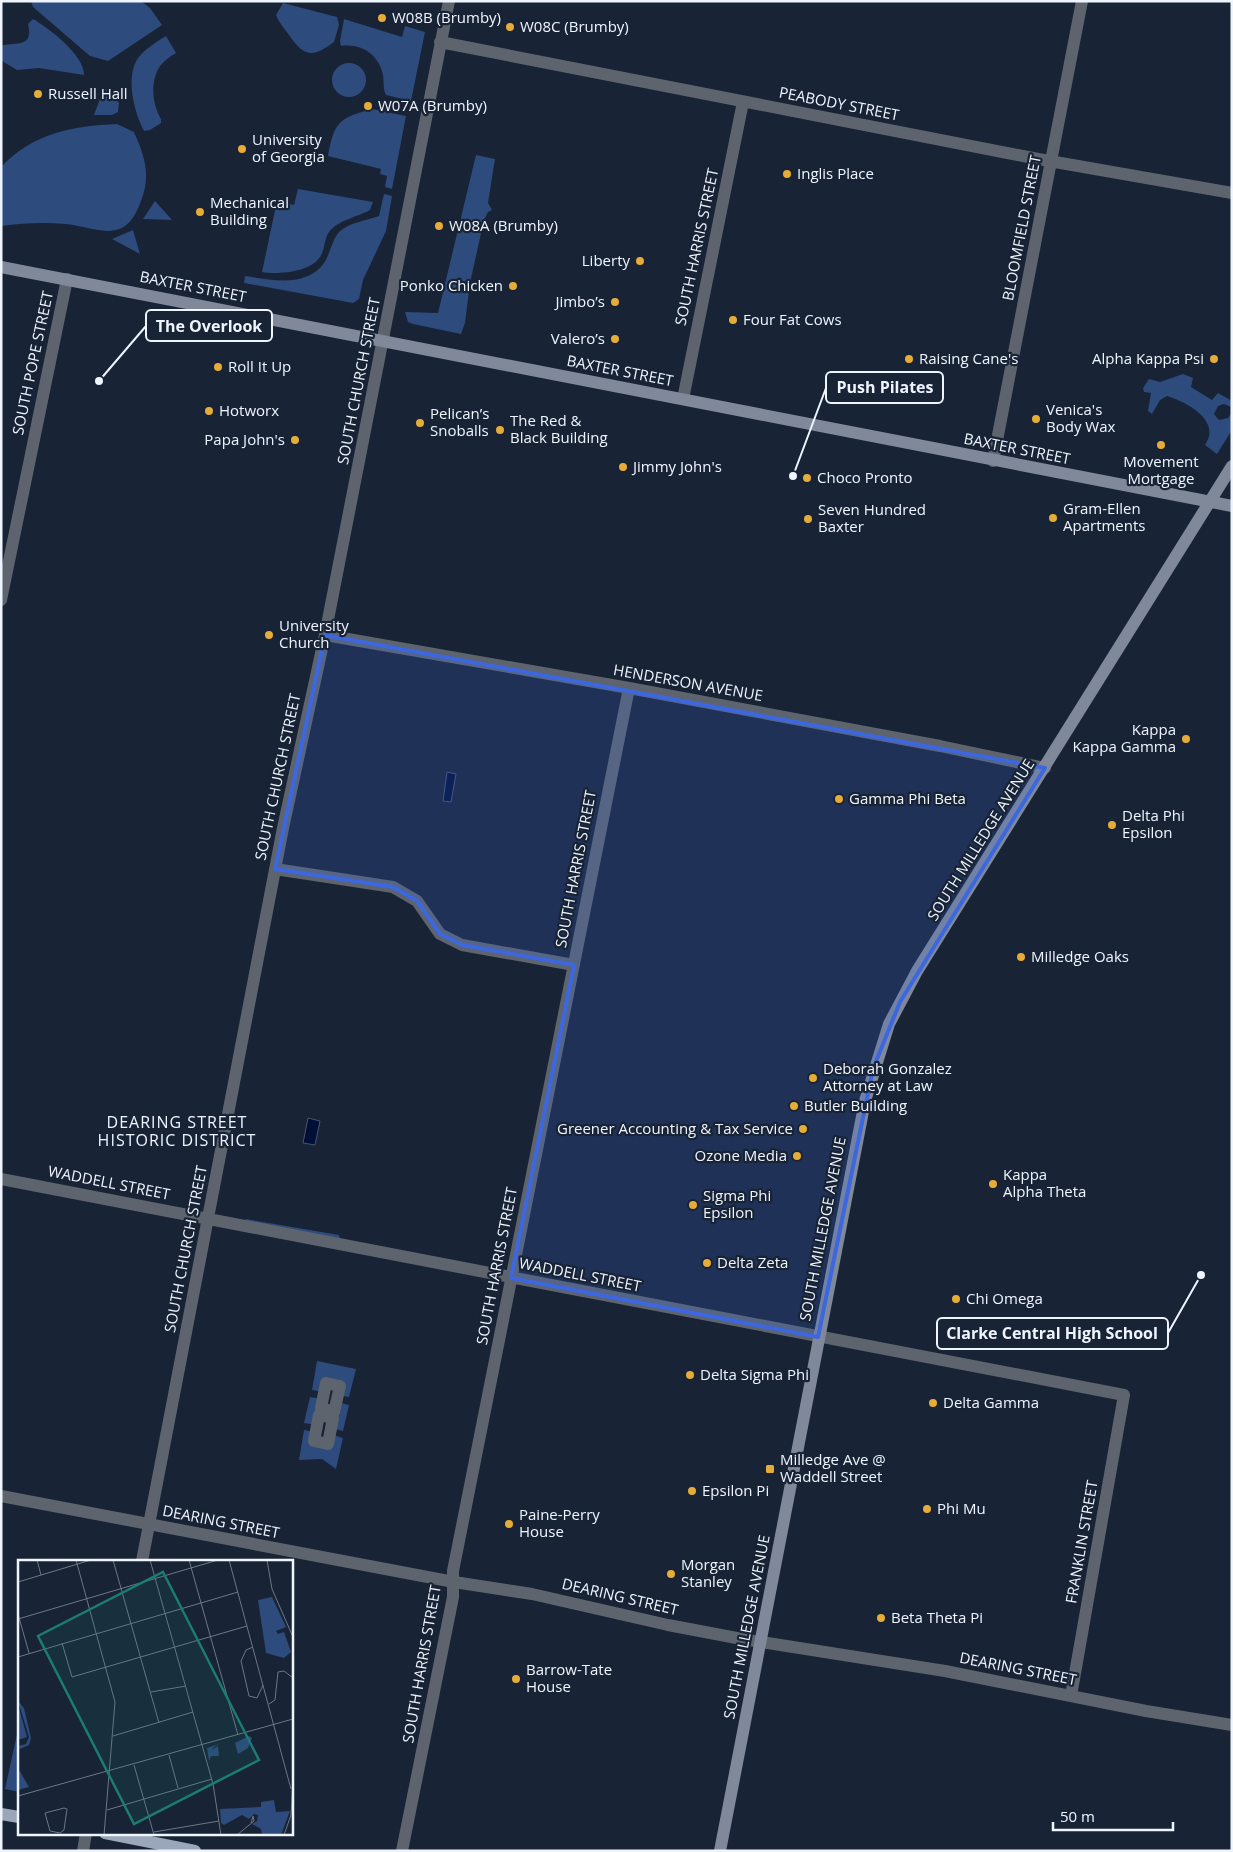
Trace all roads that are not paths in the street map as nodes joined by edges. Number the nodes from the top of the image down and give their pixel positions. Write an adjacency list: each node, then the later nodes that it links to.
1 (449, 1): 3 (street, SOUTH CHURCH STREET)
2 (1082, 1): 5 (street, BLOOMFIELD STREET)
3 (440, 42): 4 (street, PEABODY STREET); 9 (street, SOUTH CHURCH STREET)
4 (742, 102): 5 (street, PEABODY STREET); 10 (street, SOUTH HARRIS STREET)
5 (1051, 161): 6 (street, PEABODY STREET); 11 (street, BLOOMFIELD STREET)
6 (1232, 193)
7 (1, 266): 8 (main road, BAXTER STREET)
8 (67, 279): 9 (main road, BAXTER STREET); 15 (street, SOUTH POPE STREET)
9 (384, 341): 10 (main road, BAXTER STREET); 16 (street, SOUTH CHURCH STREET)
10 (683, 400): 11 (main road, BAXTER STREET)
11 (994, 461): 13 (main road, BAXTER STREET)
12 (1232, 466): 13 (main road, SOUTH MILLEDGE AVENUE)
13 (1209, 502): 14 (main road, BAXTER STREET); 18 (main road, SOUTH MILLEDGE AVENUE)
14 (1232, 506)
15 (1, 600)
16 (325, 635): 17 (street, HENDERSON AVENUE); 19 (street, SOUTH CHURCH STREET)
17 (629, 688): 18 (street, HENDERSON AVENUE); 20 (street, SOUTH HARRIS STREET)
18 (1044, 768): 24 (main road, SOUTH MILLEDGE AVENUE)
19 (275, 869): 20 (street); 22 (street, SOUTH CHURCH STREET)
20 (574, 965): 23 (street, SOUTH HARRIS STREET)
21 (1, 1179): 22 (street, WADDELL STREET)
22 (208, 1218): 23 (street, WADDELL STREET); 27 (street, SOUTH CHURCH STREET)
23 (511, 1278): 24 (street, WADDELL STREET); 29 (street, SOUTH HARRIS STREET)
24 (818, 1336): 25 (street, WADDELL STREET); 30 (main road, SOUTH MILLEDGE AVENUE)
25 (1124, 1395): 31 (street, FRANKLIN STREET)
26 (1, 1496): 27 (street, DEARING STREET)
27 (150, 1525): 28 (street, SOUTH CHURCH STREET); 29 (street, DEARING STREET)
28 (142, 1560)
29 (454, 1582): 30 (street, DEARING STREET); 39 (street, SOUTH HARRIS STREET)
30 (760, 1642): 31 (street, DEARING STREET); 40 (main road, SOUTH MILLEDGE AVENUE)
31 (1071, 1696): 32 (street, DEARING STREET)
32 (1232, 1725)
33 (1, 1814): 34 (main road)
34 (18, 1817)
35 (86, 1834): 37 (street)
36 (110, 1834): 38 (main road)
37 (83, 1851)
38 (195, 1851)
39 (402, 1851)
40 (720, 1851)

